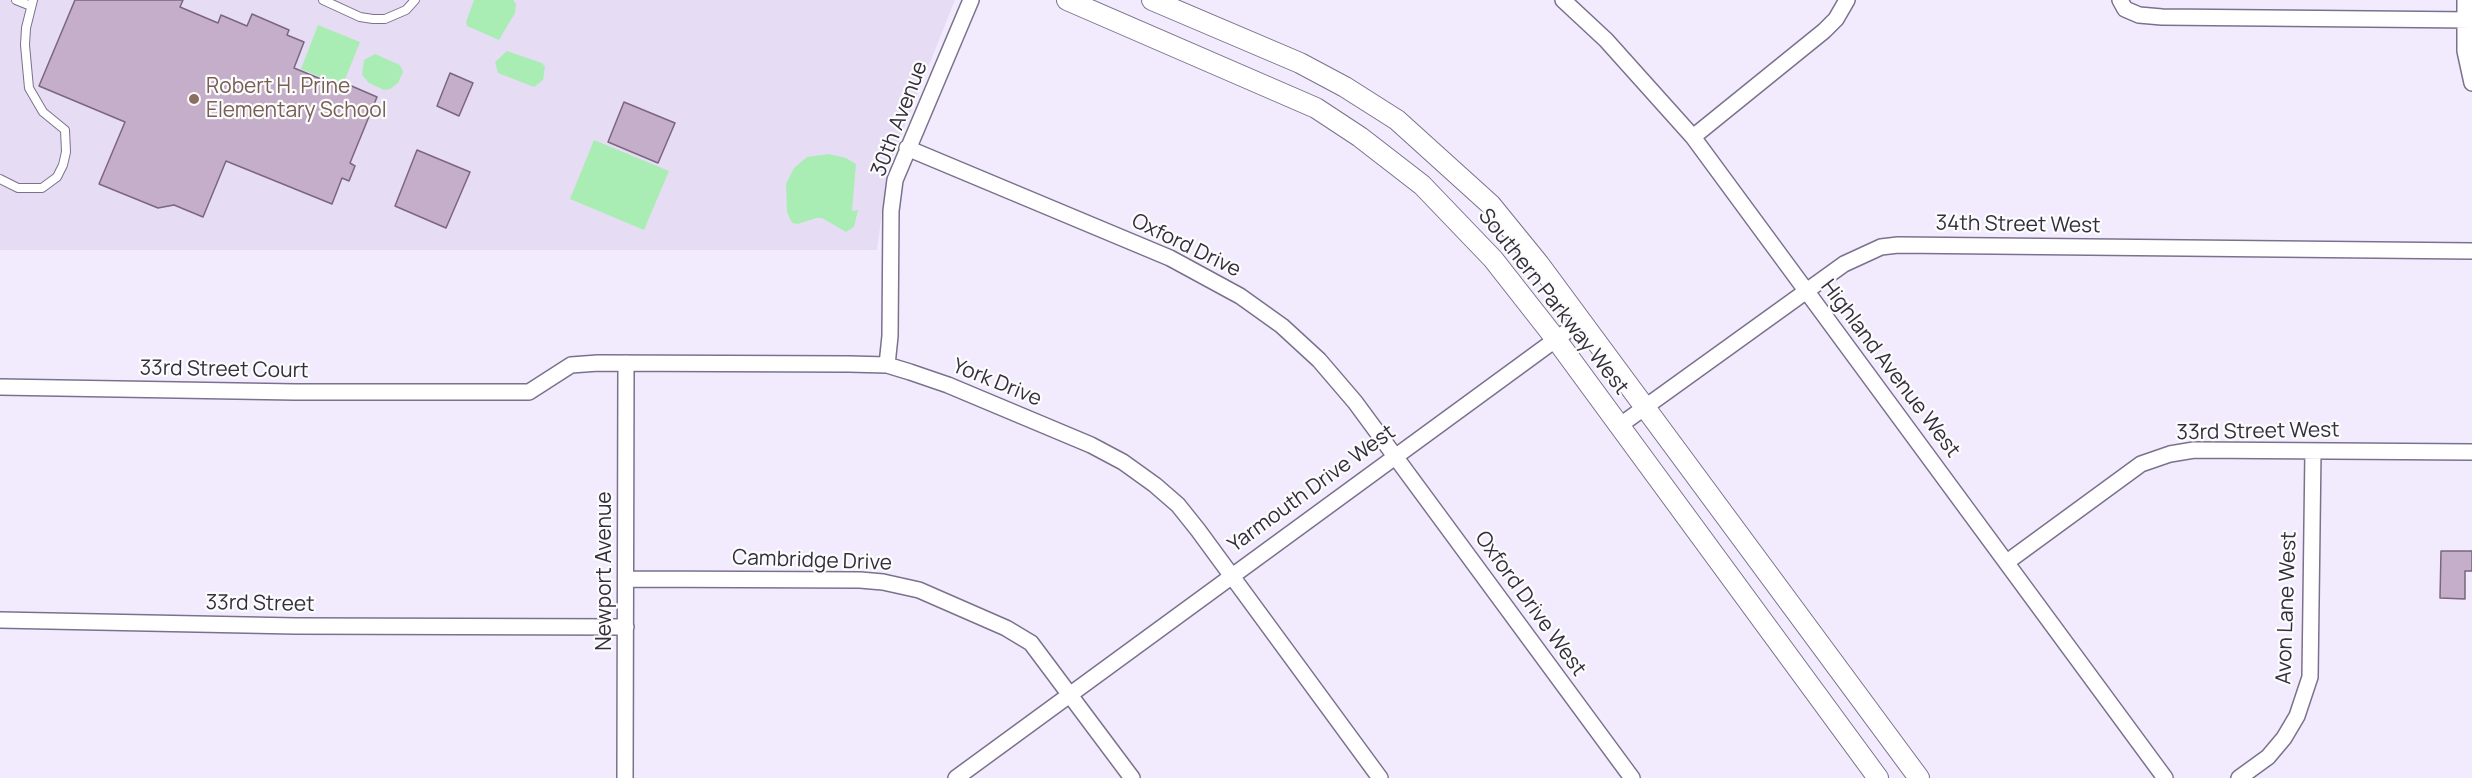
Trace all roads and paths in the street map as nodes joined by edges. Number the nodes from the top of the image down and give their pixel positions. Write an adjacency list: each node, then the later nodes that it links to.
1 (16, 0): 10 (lane)
2 (323, 0): 3 (lane)
3 (415, 0)
4 (971, 0): 15 (street, 30th Avenue)
5 (1067, 0): 20 (street, Southern Parkway West)
6 (1152, 0): 19 (street, Southern Parkway West)
7 (1847, 0): 14 (street)
8 (2465, 0): 12 (street)
9 (1571, 2): 14 (street, Highland Avenue West)
10 (32, 3): 16 (lane)
11 (2122, 4): 12 (street)
12 (2469, 20): 13 (street)
13 (2472, 83)
14 (1693, 136): 18 (street, Highland Avenue West)
15 (907, 148): 22 (street, 30th Avenue); 29 (street, Oxford Drive)
16 (0, 179)
17 (2472, 252): 18 (street, 34th Street West)
18 (1806, 292): 25 (street, 34th Street West); 30 (street, Highland Avenue West)
19 (1581, 321): 20 (street, Yarmouth Drive West); 25 (street, Southern Parkway West)
20 (1555, 338): 26 (street, Southern Parkway West); 29 (street, Yarmouth Drive West)
21 (626, 363): 22 (street, York Drive); 24 (street, York Drive); 32 (street, Newport Avenue)
22 (887, 365): 31 (street, York Drive)
23 (0, 387): 24 (street, 33rd Street Court)
24 (447, 392)
25 (1646, 408): 26 (street, 34th Street West); 42 (street, Southern Parkway West)
26 (1620, 426): 41 (street, Southern Parkway West)
27 (2313, 451): 28 (street, 33rd Street West); 30 (street, 33rd Street West); 44 (street, Avon Lane West)
28 (2472, 452)
29 (1394, 455): 31 (street, Yarmouth Drive West); 40 (street, Oxford Drive West)
30 (2007, 561): 43 (street, Highland Avenue West)
31 (1230, 575): 35 (street, Yarmouth Drive West); 39 (street, York Drive)
32 (626, 579): 34 (street, Newport Avenue); 35 (street, Cambridge Drive)
33 (0, 620): 34 (street, 33rd Street)
34 (626, 627): 36 (street, Newport Avenue)
35 (1070, 693): 37 (street, Yarmouth Drive West); 38 (street, Cambridge Drive)
36 (625, 778)
37 (956, 778)
38 (1132, 778)
39 (1380, 778)
40 (1632, 778)
41 (1878, 778)
42 (1919, 778)
43 (2165, 778)
44 (2240, 778)

